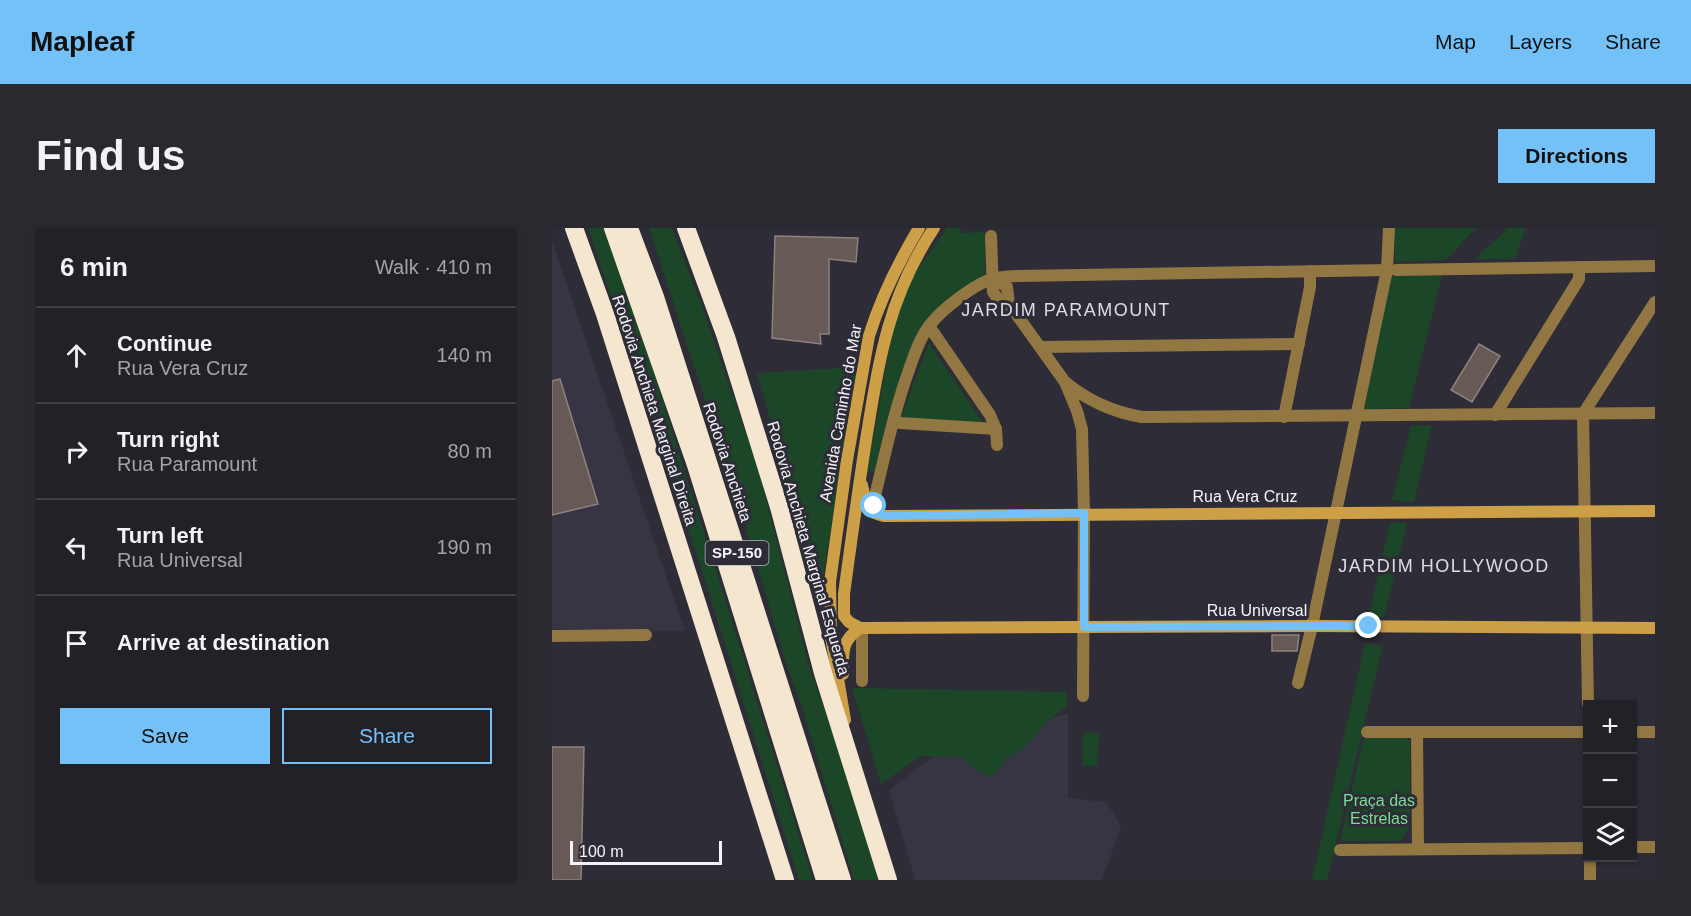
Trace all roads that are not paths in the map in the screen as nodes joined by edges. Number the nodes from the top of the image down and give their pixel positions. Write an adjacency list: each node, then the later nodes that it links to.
1 (563, 228): 15 (highway)
2 (574, 228): 15 (highway, Rodovia Anchieta Marginal Direita / SP-150)
3 (613, 228): 63 (highway, Rodovia Anchieta / SP-150)
4 (629, 228): 64 (highway, Rodovia Anchieta / SP-150)
5 (686, 228): 55 (highway, Rodovia Anchieta Marginal Esquerda / SP-150)
6 (919, 228): 49 (street, Avenida Caminho do Mar)
7 (934, 228): 31 (street, Avenida Caminho do Mar)
8 (1389, 228): 12 (street)
9 (991, 236): 14 (street)
10 (1655, 266): 11 (street)
11 (1579, 267): 12 (street); 24 (street)
12 (1391, 270): 13 (street); 25 (street)
13 (1310, 271): 14 (street); 18 (street)
14 (994, 278): 17 (street); 19 (street)
15 (593, 280): 62 (highway, Rodovia Anchieta Marginal Direita / SP-150)
16 (1655, 302): 23 (street)
17 (929, 326): 29 (street); 35 (street)
18 (1299, 344): 19 (street); 26 (street)
19 (1041, 347): 20 (street)
20 (1065, 382): 21 (street); 28 (street)
21 (1087, 398): 26 (street); 28 (street)
22 (1655, 413): 23 (street)
23 (1583, 414): 24 (street); 32 (street)
24 (1495, 415): 25 (street)
25 (1355, 416): 26 (street); 34 (street)
26 (1284, 417)
27 (900, 423): 29 (street)
28 (1081, 423): 36 (street)
29 (996, 429): 30 (street)
30 (996, 445)
31 (860, 477): 35 (street); 37 (street, Avenida Caminho do Mar)
32 (1584, 511): 33 (street, Rua Vera Cruz); 34 (street, Rua Vera Cruz); 41 (street)
33 (1655, 511)
34 (1335, 512): 36 (street, Rua Vera Cruz); 38 (street)
35 (874, 513): 36 (street, Rua Vera Cruz); 37 (street)
36 (1084, 513): 39 (street)
37 (852, 537): 40 (street, Avenida Caminho do Mar)
38 (1312, 626): 39 (street, Rua Universal); 41 (street, Rua Universal); 46 (street)
39 (1084, 627): 40 (street, Rua Universal); 47 (street)
40 (861, 628): 45 (street); 49 (street)
41 (1587, 628): 42 (street, Rua Universal); 48 (street)
42 (1655, 628)
43 (645, 635): 44 (street)
44 (552, 636)
45 (862, 681)
46 (1298, 683)
47 (1083, 696)
48 (1588, 700)
49 (844, 714): 55 (street, Avenida Caminho do Mar)
50 (1367, 732): 51 (street)
51 (1417, 732): 52 (street); 59 (street)
52 (1583, 732)
53 (1637, 732): 54 (street)
54 (1655, 732)
55 (850, 757): 65 (highway, Rodovia Anchieta Marginal Esquerda / SP-150)
56 (1637, 847): 57 (street)
57 (1655, 847)
58 (1583, 848): 59 (street)
59 (1418, 849): 60 (street)
60 (1340, 850)
61 (1590, 862): 66 (street)
62 (784, 880)
63 (825, 880)
64 (842, 880)
65 (888, 880)
66 (1590, 880)

